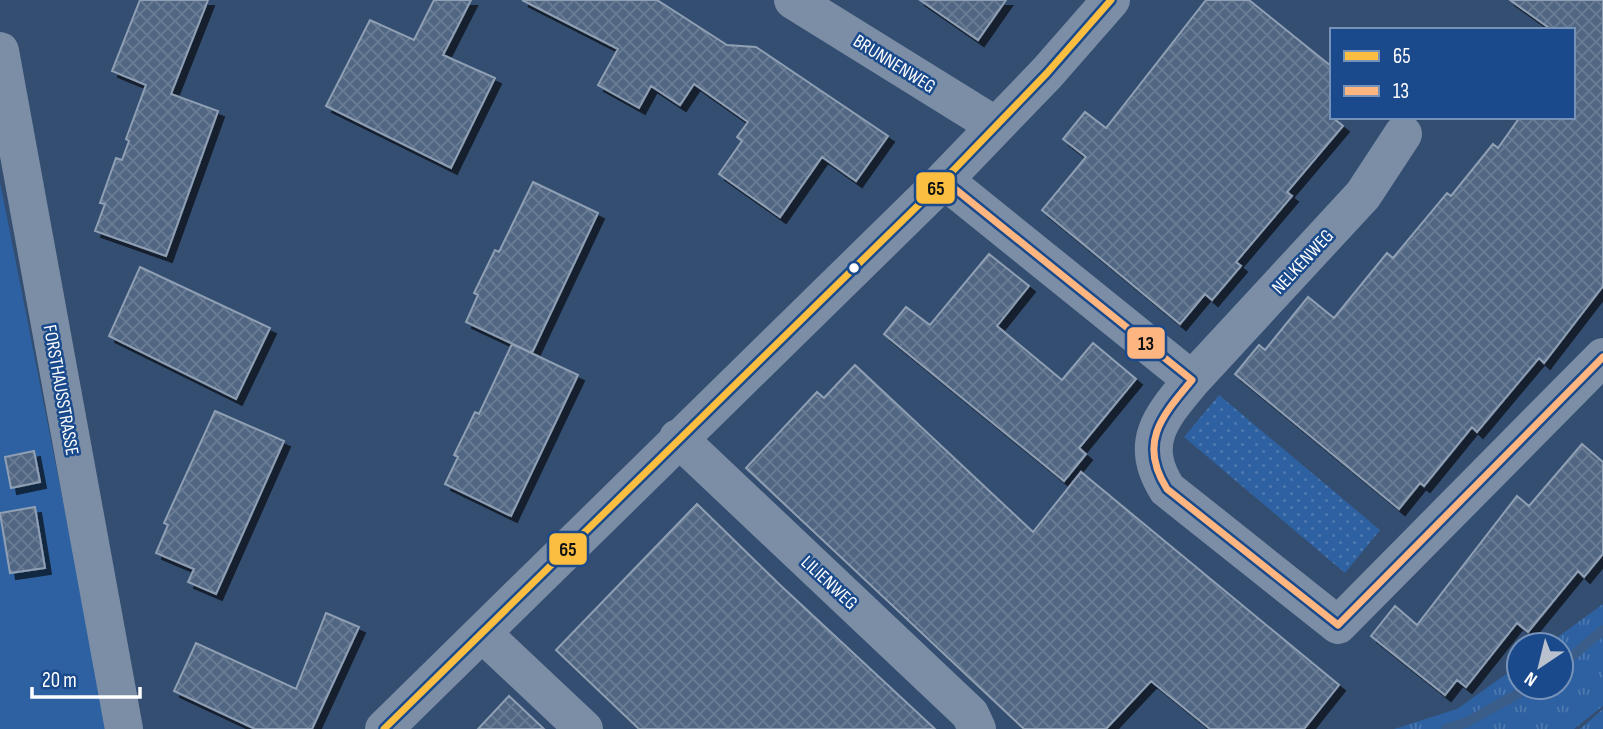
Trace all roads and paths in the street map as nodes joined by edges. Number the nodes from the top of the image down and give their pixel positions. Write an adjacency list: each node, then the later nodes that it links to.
1 (793, 0): 4 (street, BRUNNENWEG)
2 (1111, 0): 4 (street)
3 (0, 51): 11 (street, FORSTHAUSSTRASSE)
4 (996, 126): 6 (street)
5 (1403, 134): 8 (street, NELKENWEG)
6 (944, 180): 8 (street); 9 (street)
7 (1603, 357): 8 (street, NELKENWEG)
8 (1192, 380)
9 (678, 438): 10 (street); 14 (street, LILIENWEG)
10 (482, 634): 12 (street); 13 (street)
11 (124, 729)
12 (384, 729)
13 (584, 729)
14 (977, 729)

